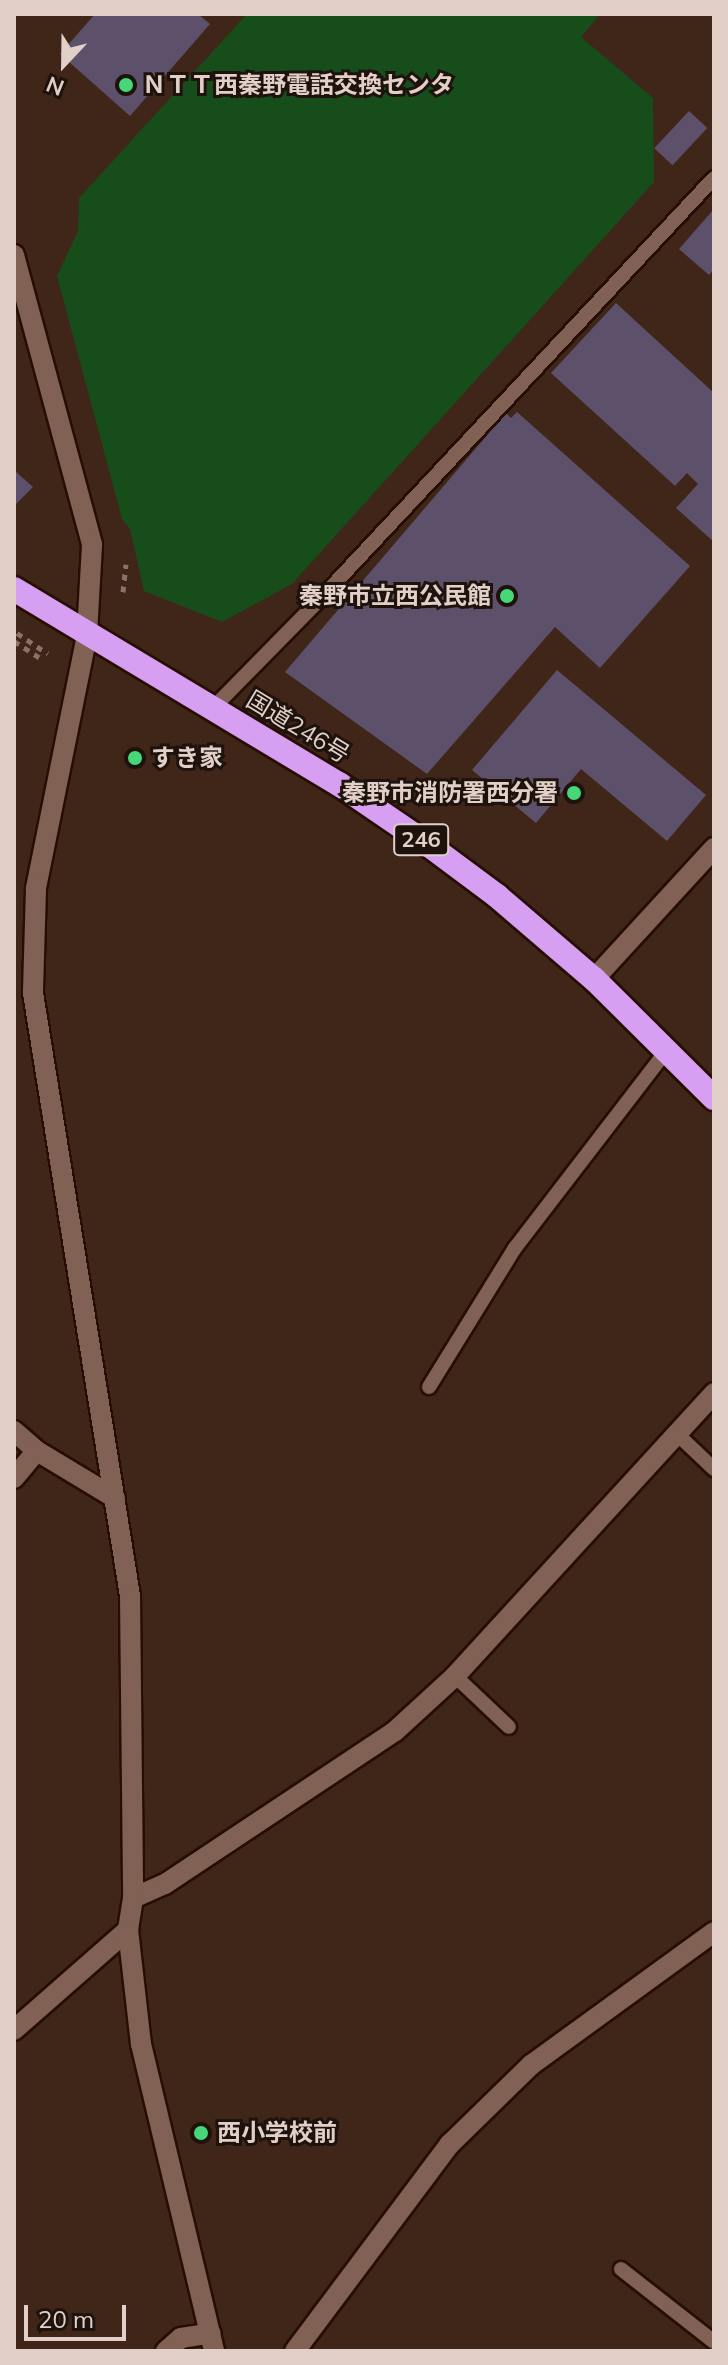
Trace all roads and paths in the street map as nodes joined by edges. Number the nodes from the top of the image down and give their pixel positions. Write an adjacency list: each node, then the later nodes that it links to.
1 (714, 178): 11 (lane)
2 (14, 255): 7 (street)
3 (126, 564): 5 (path)
4 (14, 589): 7 (highway, 国道246号 / 246)
5 (123, 592)
6 (17, 633): 9 (path)
7 (87, 635): 11 (highway, 国道246号 / 246); 23 (street)
8 (14, 641): 10 (path)
9 (48, 654)
10 (39, 657)
11 (212, 709): 13 (highway, 国道246号 / 246)
12 (714, 848): 13 (street)
13 (594, 979): 14 (highway, 国道246号 / 246)
14 (666, 1051): 15 (highway, 国道246号 / 246); 16 (lane)
15 (714, 1098)
16 (429, 1387)
17 (714, 1393): 19 (street)
18 (14, 1431): 20 (street)
19 (677, 1434): 21 (lane); 24 (street)
20 (37, 1451): 22 (street); 23 (street)
21 (714, 1469)
22 (14, 1478)
23 (115, 1498): 26 (street)
24 (455, 1676): 25 (lane); 26 (street)
25 (509, 1727)
26 (133, 1898): 27 (street)
27 (128, 1930): 29 (street); 31 (street)
28 (714, 1932): 34 (street)
29 (14, 2030)
30 (621, 2269): 32 (lane)
31 (212, 2342): 33 (street)
32 (714, 2342)
33 (166, 2351)
34 (295, 2351)

